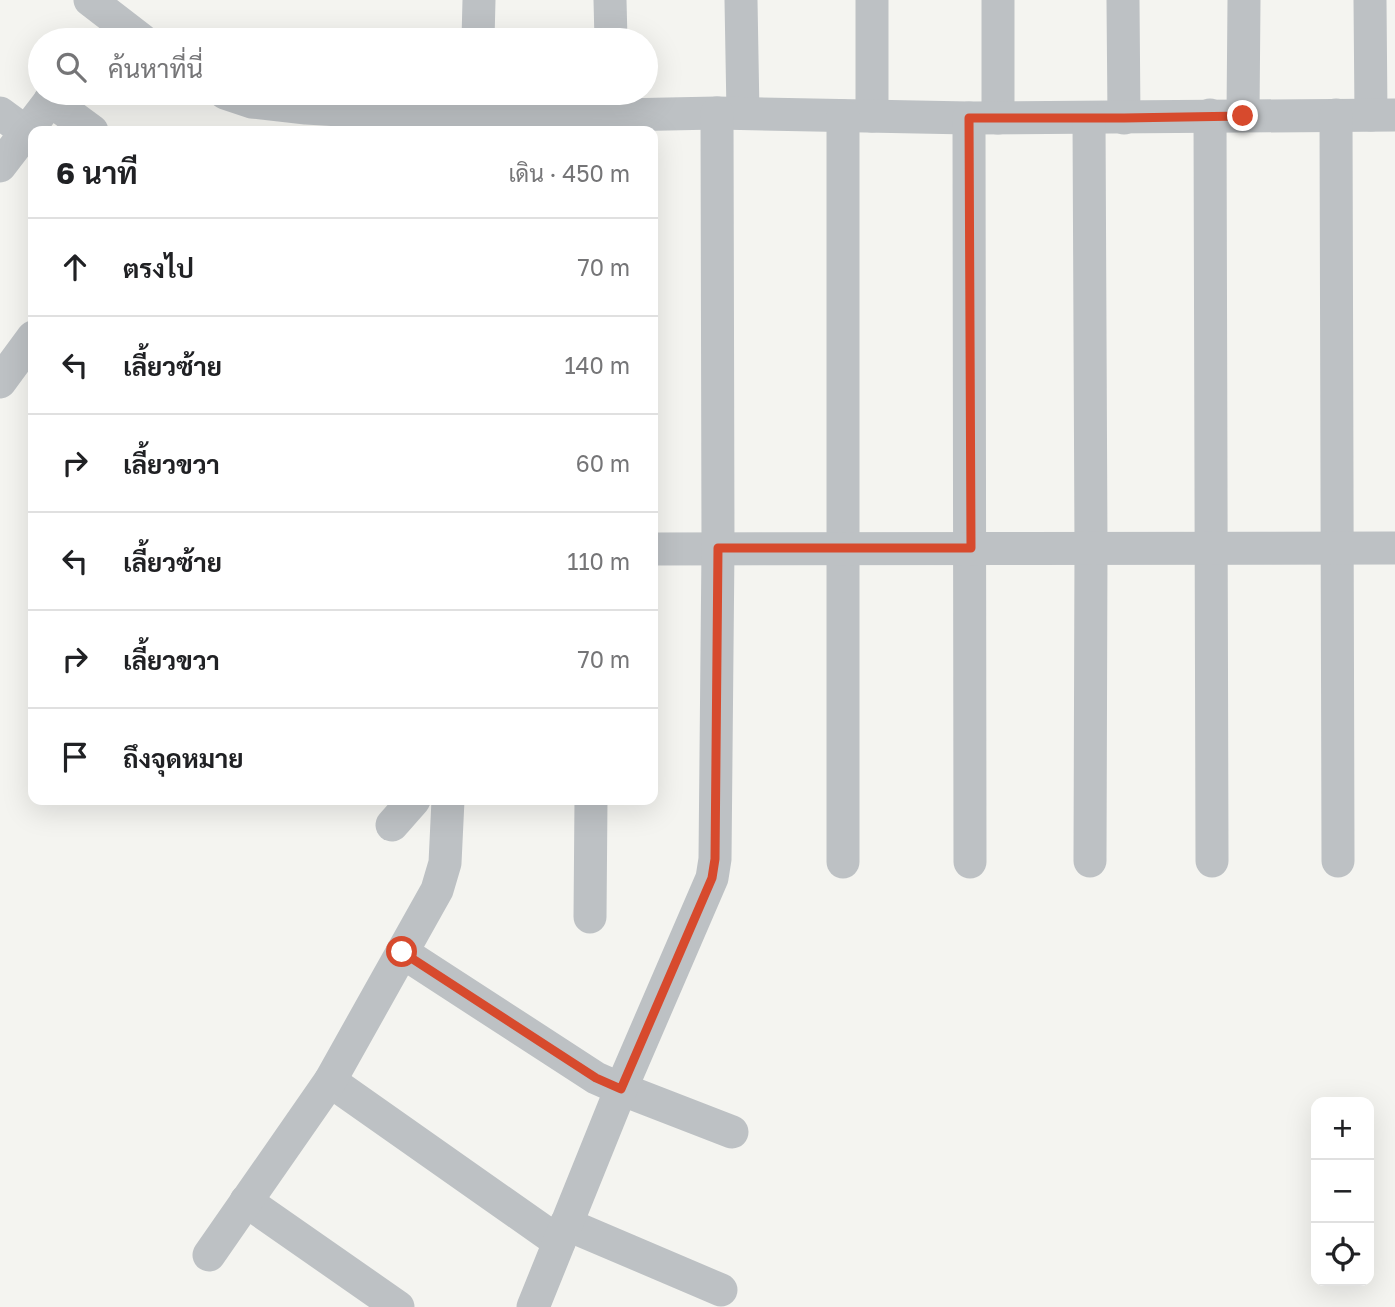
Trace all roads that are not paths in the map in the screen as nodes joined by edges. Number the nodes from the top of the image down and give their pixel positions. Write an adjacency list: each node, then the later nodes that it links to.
1 (479, 0): 11 (street)
2 (610, 0): 12 (street)
3 (741, 0): 17 (street)
4 (872, 0): 22 (street)
5 (998, 0): 24 (street)
6 (1123, 0): 26 (street)
7 (1244, 0): 23 (street)
8 (1370, 0): 21 (street)
9 (108, 15): 10 (street)
10 (126, 28)
11 (478, 28)
12 (611, 28)
13 (39, 105): 27 (street)
14 (63, 105): 28 (street)
15 (276, 105): 18 (street)
16 (602, 113): 17 (street); 18 (street)
17 (730, 113): 22 (street); 32 (street)
18 (465, 115)
19 (1210, 115): 23 (street); 26 (street); 38 (street)
20 (1336, 115): 21 (street); 23 (street); 39 (street)
21 (1383, 115)
22 (858, 116): 24 (street); 36 (street)
23 (1243, 116)
24 (984, 118): 25 (street); 33 (street)
25 (1089, 118): 26 (street); 37 (street)
26 (1124, 118)
27 (13, 122): 29 (street)
28 (86, 126)
29 (0, 166)
30 (28, 344): 31 (street)
31 (0, 382)
32 (718, 548): 35 (street); 36 (street); 52 (street)
33 (971, 548): 36 (street); 37 (street); 48 (street)
34 (1395, 548): 39 (street)
35 (658, 549)
36 (843, 549): 47 (street)
37 (1091, 549): 38 (street); 44 (street)
38 (1212, 549): 39 (street); 45 (street)
39 (1338, 549): 46 (street)
40 (410, 805): 43 (street)
41 (448, 805): 50 (street)
42 (591, 805): 49 (street)
43 (392, 825)
44 (1090, 861)
45 (1212, 861)
46 (1338, 861)
47 (844, 862)
48 (970, 862)
49 (590, 917)
50 (402, 952): 51 (street); 52 (street)
51 (330, 1081): 54 (street); 55 (street)
52 (621, 1089): 53 (street); 55 (street)
53 (732, 1132)
54 (246, 1201): 56 (street); 58 (street)
55 (563, 1233): 57 (street); 59 (street)
56 (209, 1255)
57 (721, 1290)
58 (398, 1307)
59 (533, 1307)

